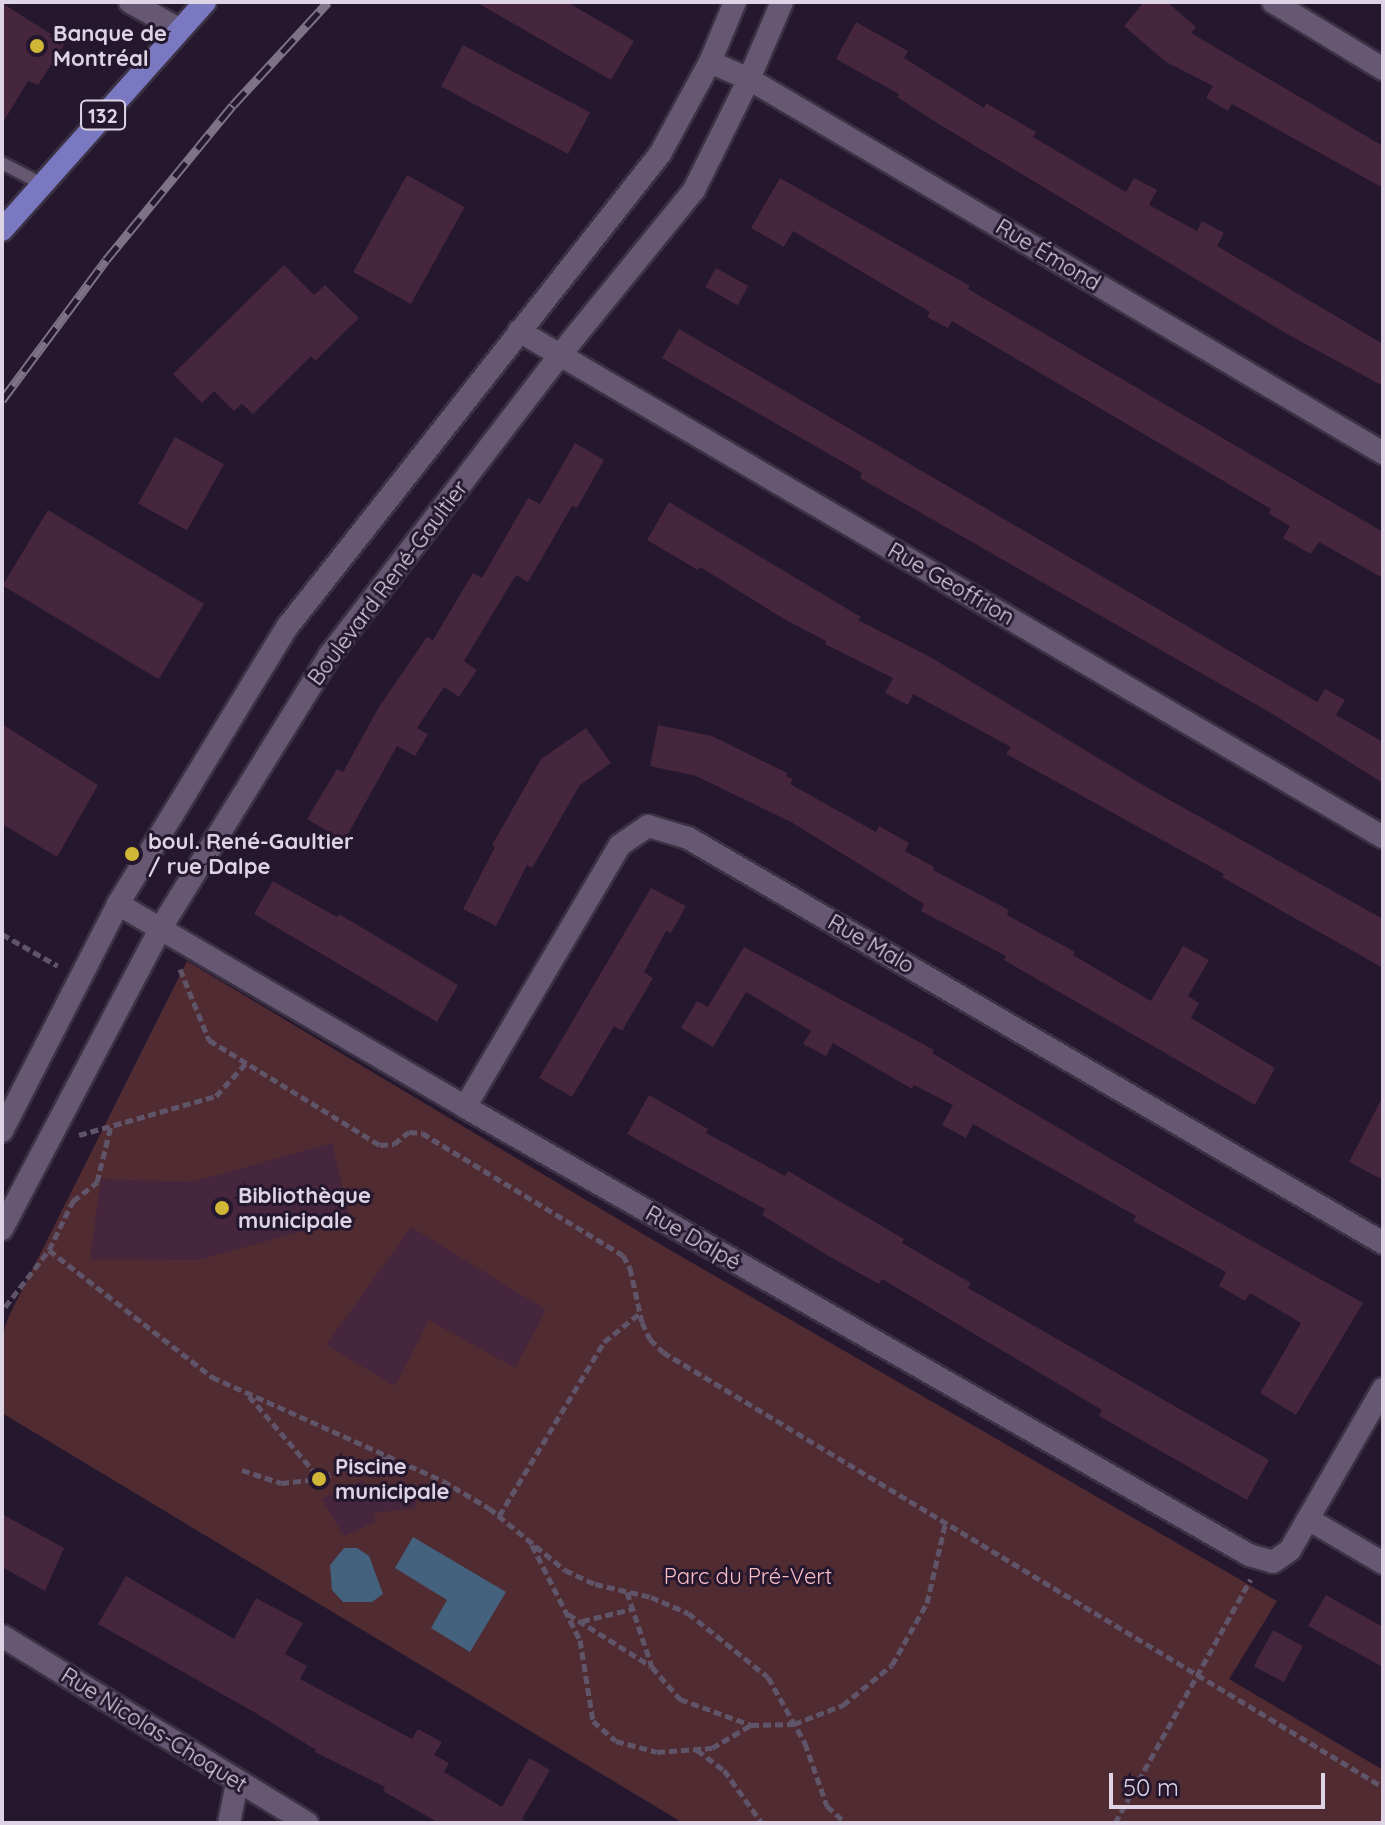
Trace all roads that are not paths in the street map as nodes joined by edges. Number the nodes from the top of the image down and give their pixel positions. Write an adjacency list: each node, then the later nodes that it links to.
1 (130, 2): 6 (street)
2 (205, 2): 6 (main road, 132)
3 (735, 2): 7 (street)
4 (782, 2): 9 (street, Boulevard René-Gaultier)
5 (1273, 2): 8 (street)
6 (179, 29): 11 (main road, 132)
7 (710, 62): 9 (street, Rue Émond); 13 (street)
8 (1383, 69)
9 (749, 79): 14 (street, Boulevard René-Gaultier); 15 (street, Rue Émond)
10 (2, 163): 11 (lane)
11 (42, 184): 12 (main road, 132)
12 (2, 230)
13 (519, 331): 14 (street, Rue Geoffrion); 17 (street)
14 (560, 355): 16 (street, Rue Geoffrion); 18 (street, Boulevard René-Gaultier)
15 (1383, 453)
16 (1383, 837)
17 (118, 904): 18 (street, Rue Dalpé); 20 (street)
18 (160, 929): 19 (street, Rue Dalpé); 21 (street, Boulevard René-Gaultier)
19 (465, 1107): 22 (street, Rue Malo); 24 (street, Rue Dalpé)
20 (2, 1131)
21 (2, 1229)
22 (1383, 1243)
23 (1383, 1389): 24 (street)
24 (1308, 1519): 25 (street)
25 (1383, 1563)
26 (2, 1636): 27 (street, Rue Nicolas-Choquet)
27 (237, 1783): 28 (street); 29 (street, Rue Nicolas-Choquet)
28 (229, 1823)
29 (307, 1823)

